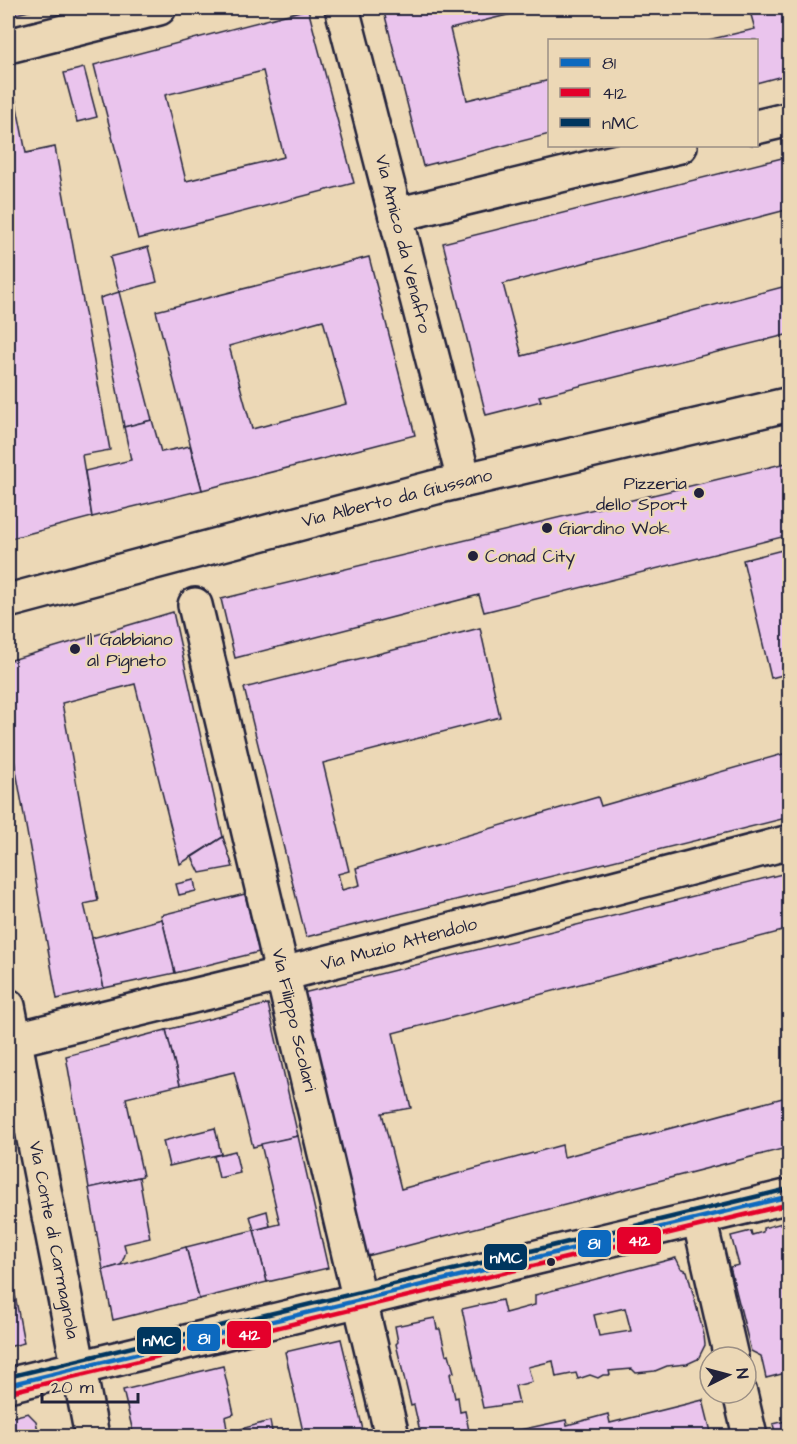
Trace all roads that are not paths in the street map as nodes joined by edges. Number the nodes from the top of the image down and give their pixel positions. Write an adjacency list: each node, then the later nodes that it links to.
1 (159, 8): 3 (street)
2 (342, 8): 7 (street, Via Amico da Venafro)
3 (8, 46)
4 (789, 119): 5 (street)
5 (758, 127)
6 (676, 147): 7 (street)
7 (396, 215): 9 (street, Via Amico da Venafro)
8 (789, 404): 9 (street, Via Alberto da Giussano)
9 (464, 480): 10 (street, Via Alberto da Giussano)
10 (8, 601)
11 (195, 605): 13 (street, Via Filippo Scolari)
12 (789, 842): 13 (street, Via Muzio Attendolo)
13 (283, 974): 15 (street, Via Muzio Attendolo); 18 (street, Via Filippo Scolari)
14 (8, 1006): 15 (street, Via Conte di Carmagnola)
15 (11, 1040): 20 (street, Via Conte di Carmagnola)
16 (789, 1196): 17 (street)
17 (699, 1218): 18 (street); 19 (street)
18 (360, 1299): 20 (street); 24 (street, Via Filippo Scolari)
19 (729, 1345)
20 (78, 1368): 21 (street); 23 (street, Via Conte di Carmagnola)
21 (8, 1385)
22 (743, 1405): 25 (street)
23 (92, 1437)
24 (392, 1437)
25 (750, 1437)

